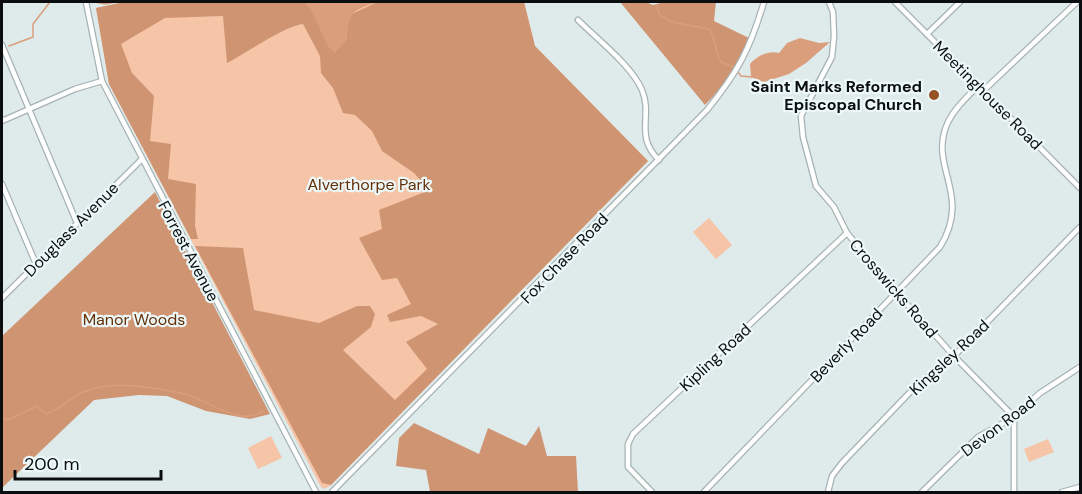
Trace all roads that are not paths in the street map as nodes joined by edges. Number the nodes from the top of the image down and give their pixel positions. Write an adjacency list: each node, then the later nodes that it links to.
1 (86, 2): 10 (street, Forrest Avenue)
2 (764, 2): 16 (street, Fox Chase Road)
3 (829, 2): 21 (street, Crosswicks Road)
4 (895, 2): 8 (street, Meetinghouse Road)
5 (960, 2): 8 (street)
6 (1077, 2): 12 (street)
7 (578, 20): 16 (street)
8 (927, 34): 11 (street, Meetinghouse Road)
9 (2, 45): 13 (street)
10 (102, 81): 13 (street); 15 (street, Forrest Avenue)
11 (978, 86): 12 (street, Meetinghouse Road); 23 (street, Beverly Road)
12 (983, 91): 18 (street, Meetinghouse Road)
13 (29, 109): 14 (street); 19 (street)
14 (2, 121)
15 (141, 160): 19 (street, Douglass Avenue); 29 (street, Forrest Avenue)
16 (659, 160): 30 (street, Fox Chase Road)
17 (2, 184): 22 (street)
18 (1080, 188)
19 (76, 223): 22 (street, Douglass Avenue)
20 (1080, 227): 25 (street, Kingsley Road)
21 (847, 233): 23 (street, Crosswicks Road); 31 (street, Kipling Road)
22 (36, 264): 24 (street, Douglass Avenue)
23 (896, 292): 25 (street, Crosswicks Road); 32 (street, Beverly Road)
24 (2, 298)
25 (954, 356): 27 (street, Crosswicks Road); 33 (street, Kingsley Road)
26 (1080, 367): 27 (street, Devon Road)
27 (1014, 417): 34 (street, Devon Road); 35 (street)
28 (1080, 487): 36 (street)
29 (316, 492)
30 (332, 492)
31 (652, 492)
32 (706, 492)
33 (828, 492)
34 (922, 492)
35 (1014, 492)
36 (1062, 492)

